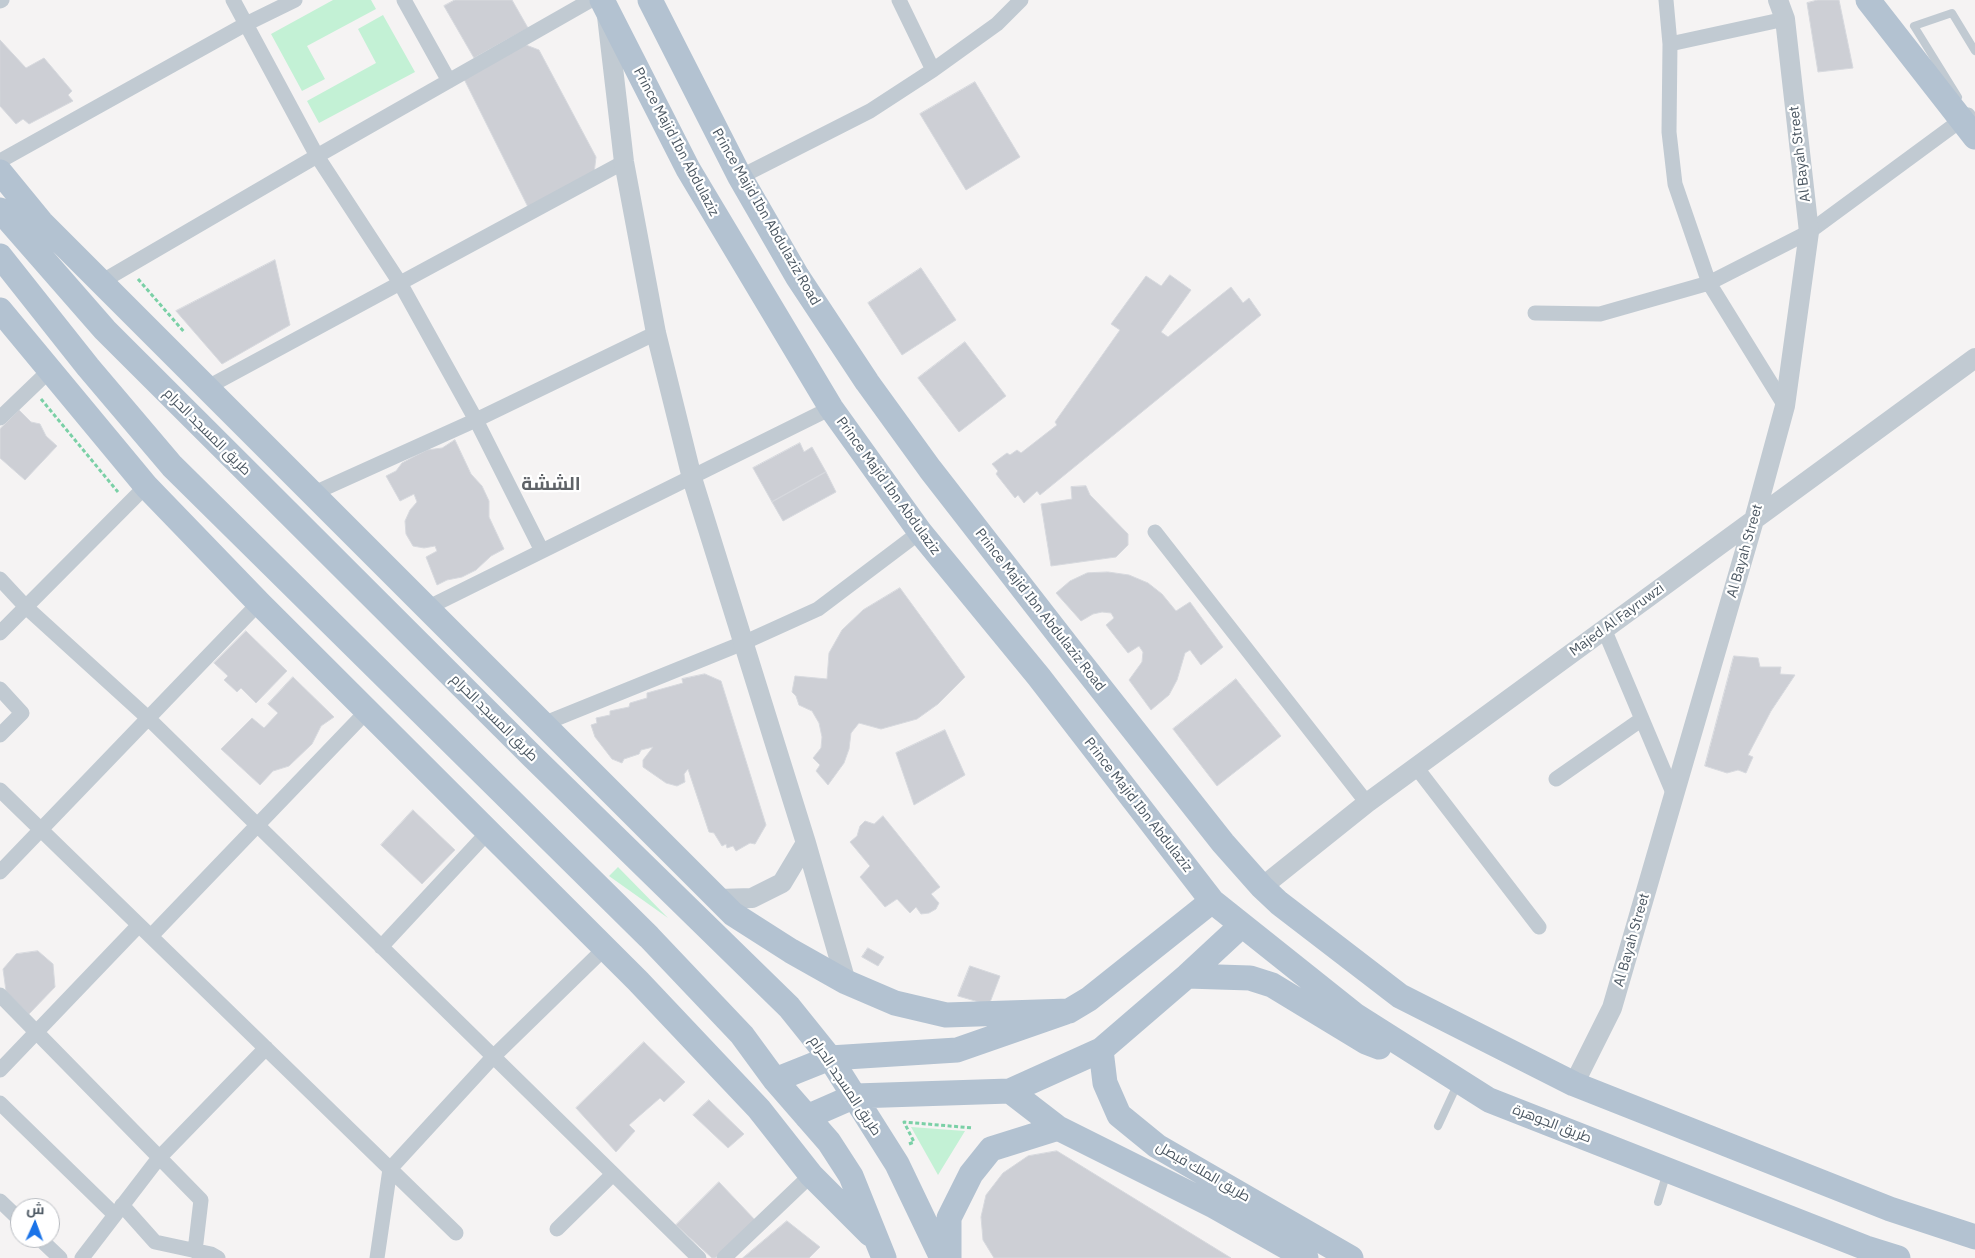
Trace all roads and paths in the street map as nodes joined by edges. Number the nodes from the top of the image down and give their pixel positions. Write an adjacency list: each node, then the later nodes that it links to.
1 (233, 0): 12 (street)
2 (295, 0): 12 (street)
3 (404, 0): 16 (street)
4 (650, 0): 22 (main road, Prince Majid Ibn Abdulaziz Road)
5 (899, 0): 15 (street)
6 (1021, 0): 15 (street)
7 (1666, 0): 13 (street)
8 (1778, 0): 11 (street, Al Bayah Street)
9 (1868, 0): 17 (main road)
10 (600, 2): 16 (street); 20 (street); 43 (main road, Prince Majid Ibn Abdulaziz)
11 (1785, 19): 13 (street); 25 (street, Al Bayah Street)
12 (246, 24): 18 (street); 19 (street)
13 (1670, 44): 31 (street)
14 (1975, 51): 17 (lane)
15 (933, 70): 22 (street)
16 (450, 81): 18 (street)
17 (1973, 124): 25 (street)
18 (317, 156): 27 (street); 30 (street)
19 (0, 161)
20 (624, 162): 30 (street); 36 (street)
21 (0, 172): 24 (main road)
22 (740, 177): 62 (main road, Prince Majid Ibn Abdulaziz Road)
23 (0, 210): 28 (main road, طريق المسجد الحرام)
24 (35, 215): 28 (main road); 29 (main road)
25 (1809, 232): 31 (street); 42 (street, Al Bayah Street)
26 (0, 256): 35 (main road)
27 (127, 267): 29 (street); 37 (path)
28 (53, 273): 61 (main road, طريق المسجد الحرام)
29 (101, 282): 41 (main road)
30 (400, 283): 41 (street); 45 (street)
31 (1710, 283): 34 (street); 42 (street)
32 (0, 301): 35 (main road)
33 (0, 310): 39 (main road)
34 (1536, 313)
35 (52, 322): 100 (main road)
36 (656, 333): 45 (street); 46 (street)
37 (185, 334)
38 (1975, 358): 50 (street, Majed Al Fayruwzi)
39 (50, 370): 40 (street); 47 (main road)
40 (31, 387): 44 (street); 49 (path)
41 (206, 388): 48 (main road)
42 (1785, 406): 50 (street, Al Bayah Street)
43 (831, 408): 46 (street); 51 (main road, Prince Majid Ibn Abdulaziz)
44 (0, 418)
45 (476, 420): 48 (street); 53 (street)
46 (692, 478): 53 (street); 60 (street)
47 (146, 486): 49 (street); 55 (main road)
48 (312, 494): 57 (main road)
49 (127, 504): 56 (street)
50 (1754, 520): 58 (street, Majed Al Fayruwzi); 73 (street, Al Bayah Street)
51 (920, 532): 60 (street); 63 (main road, Prince Majid Ibn Abdulaziz)
52 (1155, 532): 74 (street)
53 (542, 551): 57 (street)
54 (0, 578): 56 (street)
55 (259, 603): 65 (main road); 66 (street)
56 (26, 607): 59 (street); 66 (street)
57 (435, 617): 61 (main road); 68 (main road)
58 (1604, 629): 67 (street); 70 (street, Majed Al Fayruwzi)
59 (0, 633)
60 (742, 644): 68 (street); 78 (street)
61 (421, 645): 97 (main road, طريق المسجد الحرام)
62 (1073, 653): 63 (main road); 80 (main road, Prince Majid Ibn Abdulaziz Road)
63 (1040, 677): 82 (main road, Prince Majid Ibn Abdulaziz)
64 (0, 689): 69 (street)
65 (367, 711): 75 (street); 77 (main road)
66 (148, 718): 75 (street); 76 (street)
67 (1642, 719): 71 (street); 73 (street)
68 (543, 724): 81 (main road)
69 (0, 735)
70 (1416, 767): 74 (street, Majed Al Fayruwzi); 85 (street)
71 (1556, 779)
72 (0, 790): 76 (street)
73 (1674, 795): 102 (street, Al Bayah Street)
74 (1367, 803): 80 (street, Majed Al Fayruwzi)
75 (256, 826): 86 (street); 87 (street)
76 (42, 829): 79 (street); 83 (street)
77 (488, 832): 87 (street); 88 (main road)
78 (806, 844): 81 (street); 90 (street)
79 (0, 872)
80 (1262, 887): 102 (main road, Prince Majid Ibn Abdulaziz Road)
81 (718, 899): 90 (main road)
82 (1212, 901): 84 (main road, Prince Majid Ibn Abdulaziz); 92 (main road)
83 (139, 925): 86 (street); 93 (street)
84 (1242, 925): 89 (main road); 98 (main road, طريق الجوهرة)
85 (1539, 927)
86 (152, 936): 94 (street)
87 (381, 947): 96 (street)
88 (605, 948): 96 (street); 115 (main road)
89 (1187, 976): 95 (main road); 98 (main road)
90 (846, 982): 92 (main road)
91 (0, 995): 93 (street)
92 (1069, 1011): 97 (main road)
93 (36, 1032): 99 (street); 111 (street)
94 (266, 1048): 111 (street); 112 (street)
95 (1101, 1050): 103 (main road); 135 (main road, طريق الملك فيصل)
96 (493, 1057): 112 (street); 114 (street)
97 (830, 1058): 100 (main road); 104 (main road, طريق المسجد الحرام)
98 (1430, 1063): 101 (main road, طريق الجوهرة)
99 (0, 1070)
100 (775, 1080): 106 (main road)
101 (1458, 1081): 107 (lane); 113 (main road, طريق الجوهرة)
102 (1574, 1084): 122 (main road)
103 (1010, 1090): 104 (main road); 109 (main road, طريق الملك فيصل)
104 (855, 1096): 106 (main road); 110 (main road, طريق المسجد الحرام)
105 (0, 1102): 118 (street)
106 (807, 1117): 124 (main road)
107 (1438, 1126)
108 (973, 1128): 110 (path)
109 (1058, 1128): 133 (main road); 134 (main road, طريق الملك فيصل)
110 (889, 1152): 132 (main road, طريق المسجد الحرام)
111 (160, 1157): 118 (street); 125 (street)
112 (390, 1169): 121 (street); 129 (street)
113 (1668, 1171): 117 (lane); 136 (main road, طريق الجوهرة)
114 (613, 1174): 120 (street); 130 (street)
115 (810, 1176): 124 (main road); 131 (street)
116 (0, 1202): 119 (street)
117 (1658, 1202)
118 (119, 1210): 125 (street); 127 (street)
119 (10, 1211)
120 (557, 1230)
121 (456, 1233)
122 (1975, 1237)
123 (50, 1248): 126 (street)
124 (880, 1249)
125 (195, 1251): 128 (street)
126 (60, 1258)
127 (82, 1258)
128 (218, 1258)
129 (377, 1258)
130 (699, 1258)
131 (724, 1258)
132 (942, 1258)
133 (949, 1258)
134 (1306, 1258)
135 (1350, 1258)
136 (1898, 1258)

